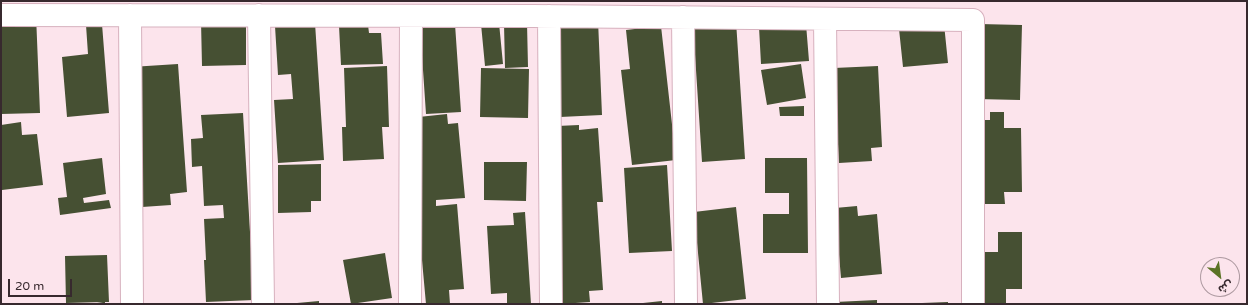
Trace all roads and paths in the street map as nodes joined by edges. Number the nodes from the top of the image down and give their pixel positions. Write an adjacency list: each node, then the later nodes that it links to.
1 (537, 11): 5 (street); 6 (street); 11 (street)
2 (1, 14): 3 (street)
3 (130, 15): 4 (street); 8 (street)
4 (260, 15): 5 (street); 9 (street)
5 (411, 16): 10 (street)
6 (683, 17): 7 (street); 12 (street)
7 (825, 19): 13 (street); 14 (street)
8 (132, 304)
9 (263, 304)
10 (410, 304)
11 (551, 304)
12 (686, 304)
13 (828, 304)
14 (973, 304)

